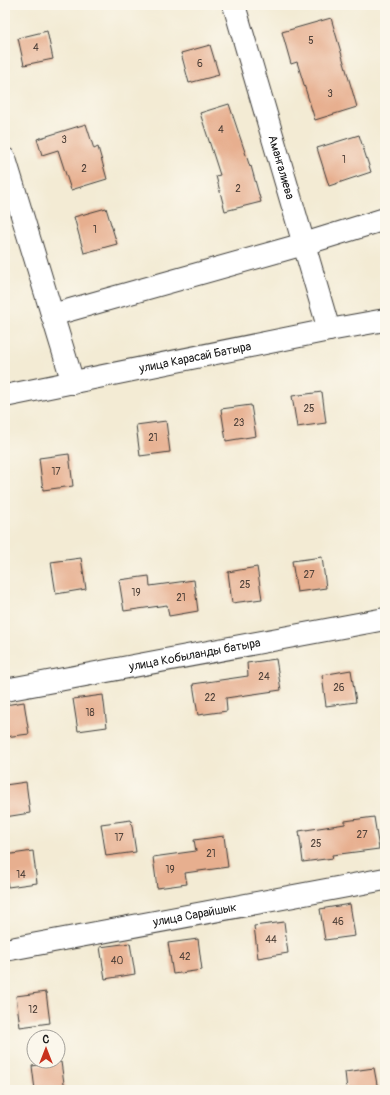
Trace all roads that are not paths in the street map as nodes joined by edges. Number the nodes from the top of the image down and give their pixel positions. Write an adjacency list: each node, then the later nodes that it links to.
1 (234, 5): 4 (street, Амангалиева)
2 (5, 159): 5 (street)
3 (385, 219): 4 (street)
4 (304, 244): 5 (street); 7 (street, Амангалиева)
5 (52, 315): 8 (street)
6 (385, 320): 7 (street, улица Карасай Батыра)
7 (329, 330): 8 (street, улица Карасай Батыра)
8 (73, 383): 9 (street, улица Карасай Батыра)
9 (5, 396)
10 (385, 619): 11 (street, улица Кобыланды батыра)
11 (5, 690)
12 (385, 879): 13 (street, улица Сарайшык)
13 (5, 950)

